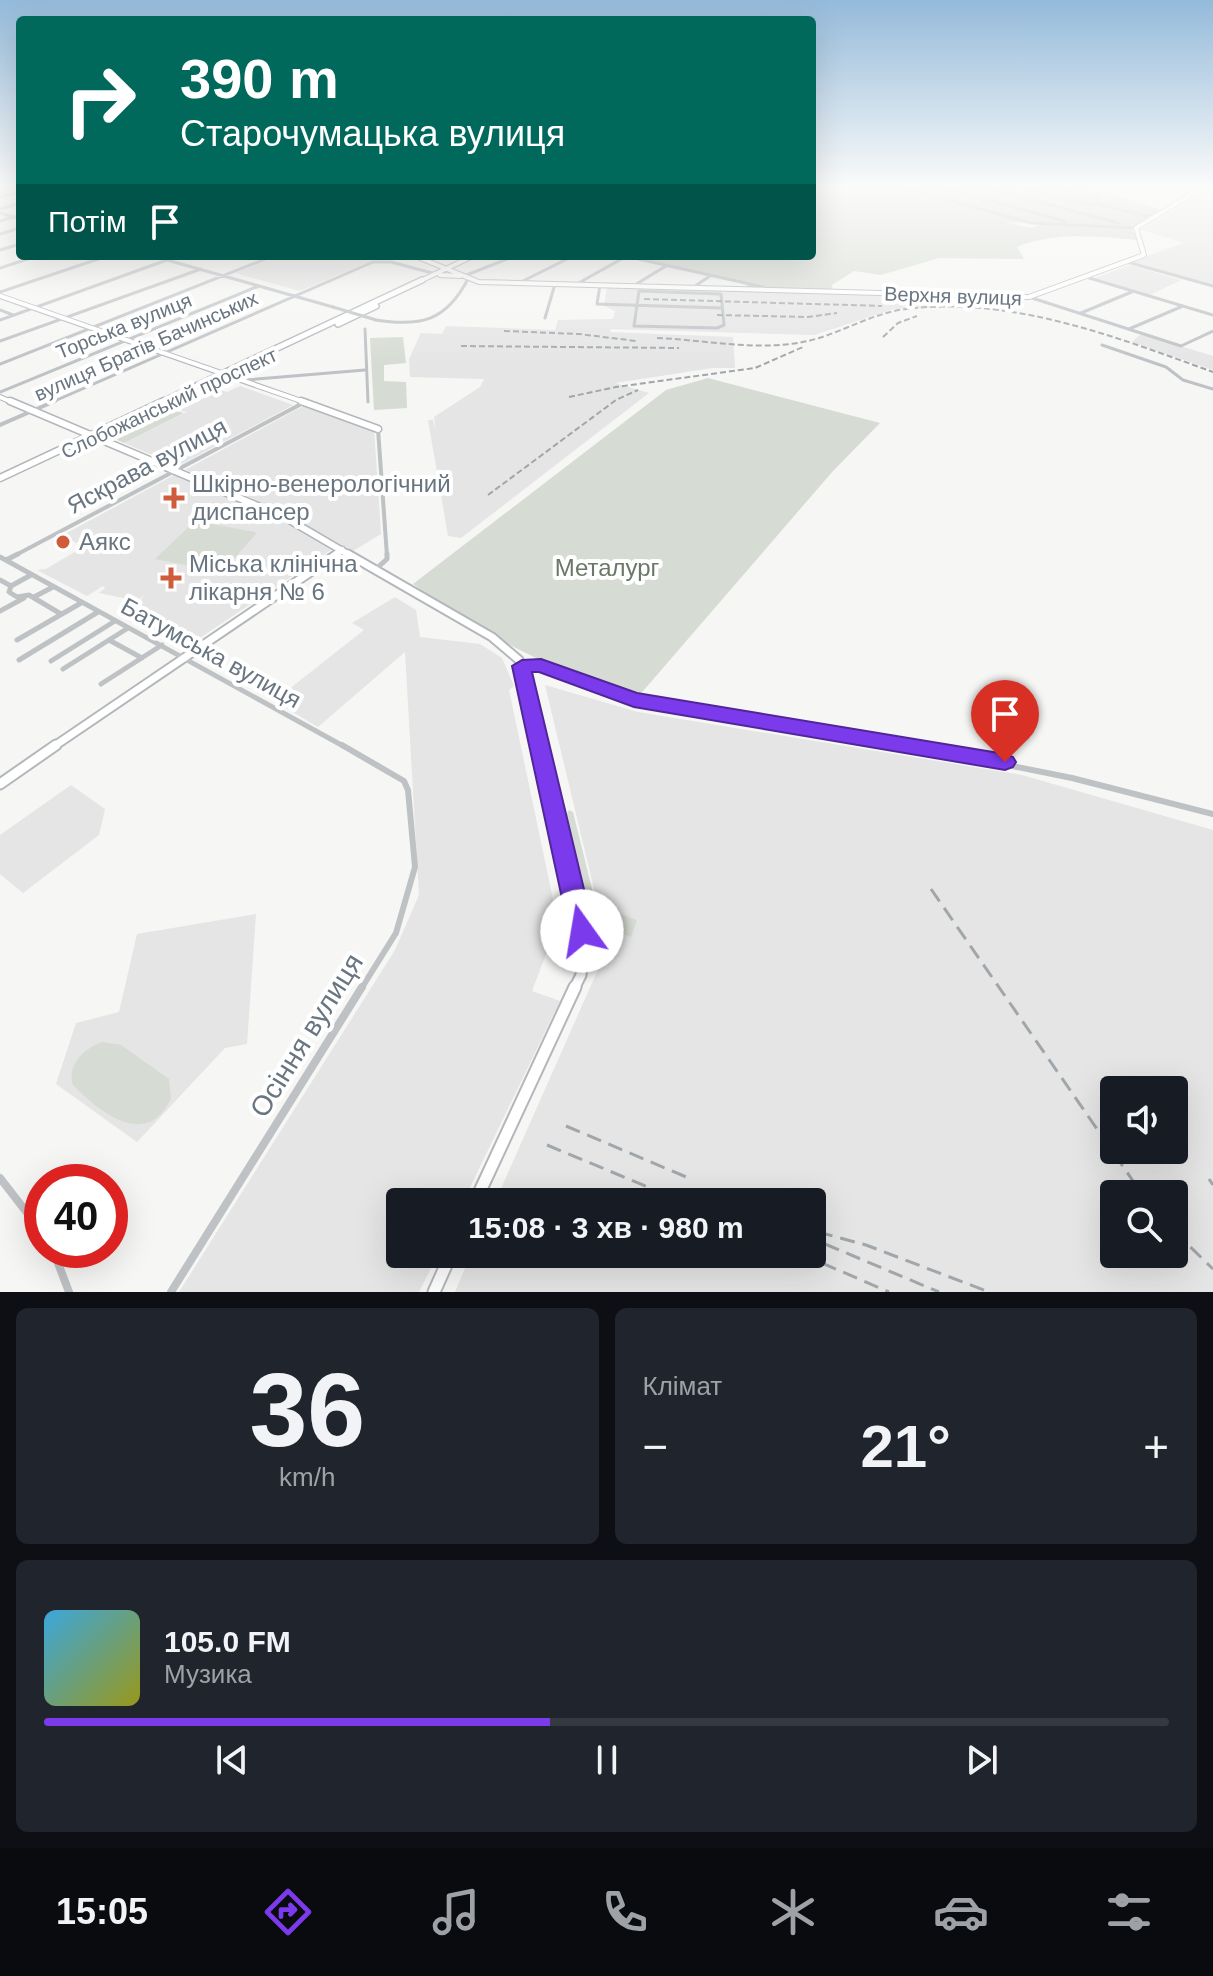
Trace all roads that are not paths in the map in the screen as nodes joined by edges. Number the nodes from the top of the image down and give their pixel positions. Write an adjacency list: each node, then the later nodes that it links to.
1 (1142, 245): 13 (street)
2 (25, 260): 15 (street)
3 (96, 260): 33 (street)
4 (167, 260): 16 (street); 38 (street)
5 (263, 260): 19 (street)
6 (425, 260): 17 (street)
7 (465, 260): 17 (main road)
8 (470, 260): 17 (main road)
9 (505, 260): 21 (street)
10 (565, 260): 23 (street)
11 (619, 260): 25 (street)
12 (642, 260): 14 (street)
13 (1127, 262): 22 (street); 28 (street)
14 (666, 266): 20 (street); 29 (street)
15 (0, 268)
16 (201, 269): 19 (street); 44 (street)
17 (448, 269): 18 (main road, Слобожанський проспект); 21 (street)
18 (438, 274): 21 (main road); 34 (street, вулиця Братів Бачинських); 57 (main road, Слобожанський проспект)
19 (223, 276): 27 (street); 47 (street)
20 (711, 276): 30 (street); 31 (street)
21 (464, 277): 23 (street, Верхня вулиця); 34 (street, bridge)
22 (1086, 277): 32 (street); 35 (street)
23 (519, 283): 24 (street, Верхня вулиця)
24 (555, 284): 25 (street, Верхня вулиця); 45 (street)
25 (575, 285): 26 (street, Верхня вулиця)
26 (600, 285): 29 (street, Верхня вулиця); 36 (street)
27 (259, 286): 34 (street); 51 (street, Торська вулиця)
28 (1213, 286)
29 (633, 287): 30 (street, Верхня вулиця)
30 (692, 288): 31 (street, Верхня вулиця)
31 (765, 290): 35 (street, Верхня вулиця)
32 (1135, 291): 37 (street); 41 (street)
33 (0, 294): 38 (street)
34 (295, 296): 54 (street, вулиця Братів Бачинських)
35 (1029, 297): 41 (street, Верхня вулиця)
36 (637, 305): 39 (street); 39 (street); 39 (street)
37 (1183, 306): 43 (street); 49 (street)
38 (34, 308): 42 (street); 44 (street)
39 (722, 308)
40 (0, 310): 42 (street)
41 (1080, 314): 49 (street, Верхня вулиця)
42 (14, 315): 46 (street)
43 (1213, 315)
44 (63, 317): 47 (street); 52 (street)
45 (545, 318)
46 (0, 320)
47 (92, 328): 51 (street); 55 (street)
48 (365, 329): 56 (street)
49 (1129, 329): 50 (street, Верхня вулиця)
50 (1213, 331)
51 (128, 340): 54 (street); 60 (street, Торська вулиця)
52 (0, 341)
53 (1102, 345): 59 (street)
54 (166, 352): 57 (street); 63 (street, вулиця Братів Бачинських)
55 (0, 364)
56 (365, 370): 58 (street); 62 (street)
57 (227, 374): 58 (street); 66 (main road, Слобожанський проспект)
58 (246, 380): 61 (street)
59 (1213, 389)
60 (0, 394): 63 (street)
61 (305, 402): 65 (street); 67 (street, Яскрава вулиця)
62 (368, 402)
63 (33, 410): 64 (street, вулиця Братів Бачинських); 66 (street)
64 (0, 425)
65 (378, 429): 71 (street)
66 (95, 436): 67 (street); 68 (main road, Слобожанський проспект)
67 (176, 470): 69 (street); 70 (street, Яскрава вулиця)
68 (0, 480)
69 (342, 550): 71 (street); 87 (street)
70 (2, 559): 72 (street, Батумська вулиця)
71 (376, 569): 90 (street)
72 (32, 575): 74 (street); 75 (street, Батумська вулиця)
73 (1, 582): 74 (street)
74 (11, 586): 76 (street)
75 (54, 587): 76 (street); 77 (street, Батумська вулиця)
76 (31, 596): 78 (street); 80 (street)
77 (82, 602): 79 (street, Батумська вулиця); 80 (street)
78 (0, 611)
79 (99, 611): 81 (street, Батумська вулиця); 88 (street)
80 (61, 614): 83 (street)
81 (116, 621): 82 (street, Батумська вулиця); 89 (street)
82 (129, 627): 84 (street); 85 (street, Батумська вулиця)
83 (17, 640)
84 (109, 640): 86 (street); 91 (street)
85 (162, 645): 86 (street); 87 (street, Батумська вулиця)
86 (142, 658): 92 (street)
87 (185, 658): 93 (street, Батумська вулиця); 94 (street)
88 (19, 660)
89 (51, 661)
90 (522, 666): 95 (street); 97 (street)
91 (63, 669)
92 (101, 684)
93 (404, 781): 102 (street, Осіння вулиця)
94 (0, 784)
95 (1213, 814)
96 (0, 1178): 98 (street)
97 (482, 1188)
98 (24, 1209)
99 (60, 1268): 101 (street)
100 (445, 1268): 103 (street)
101 (69, 1292)
102 (171, 1292)
103 (434, 1292)

